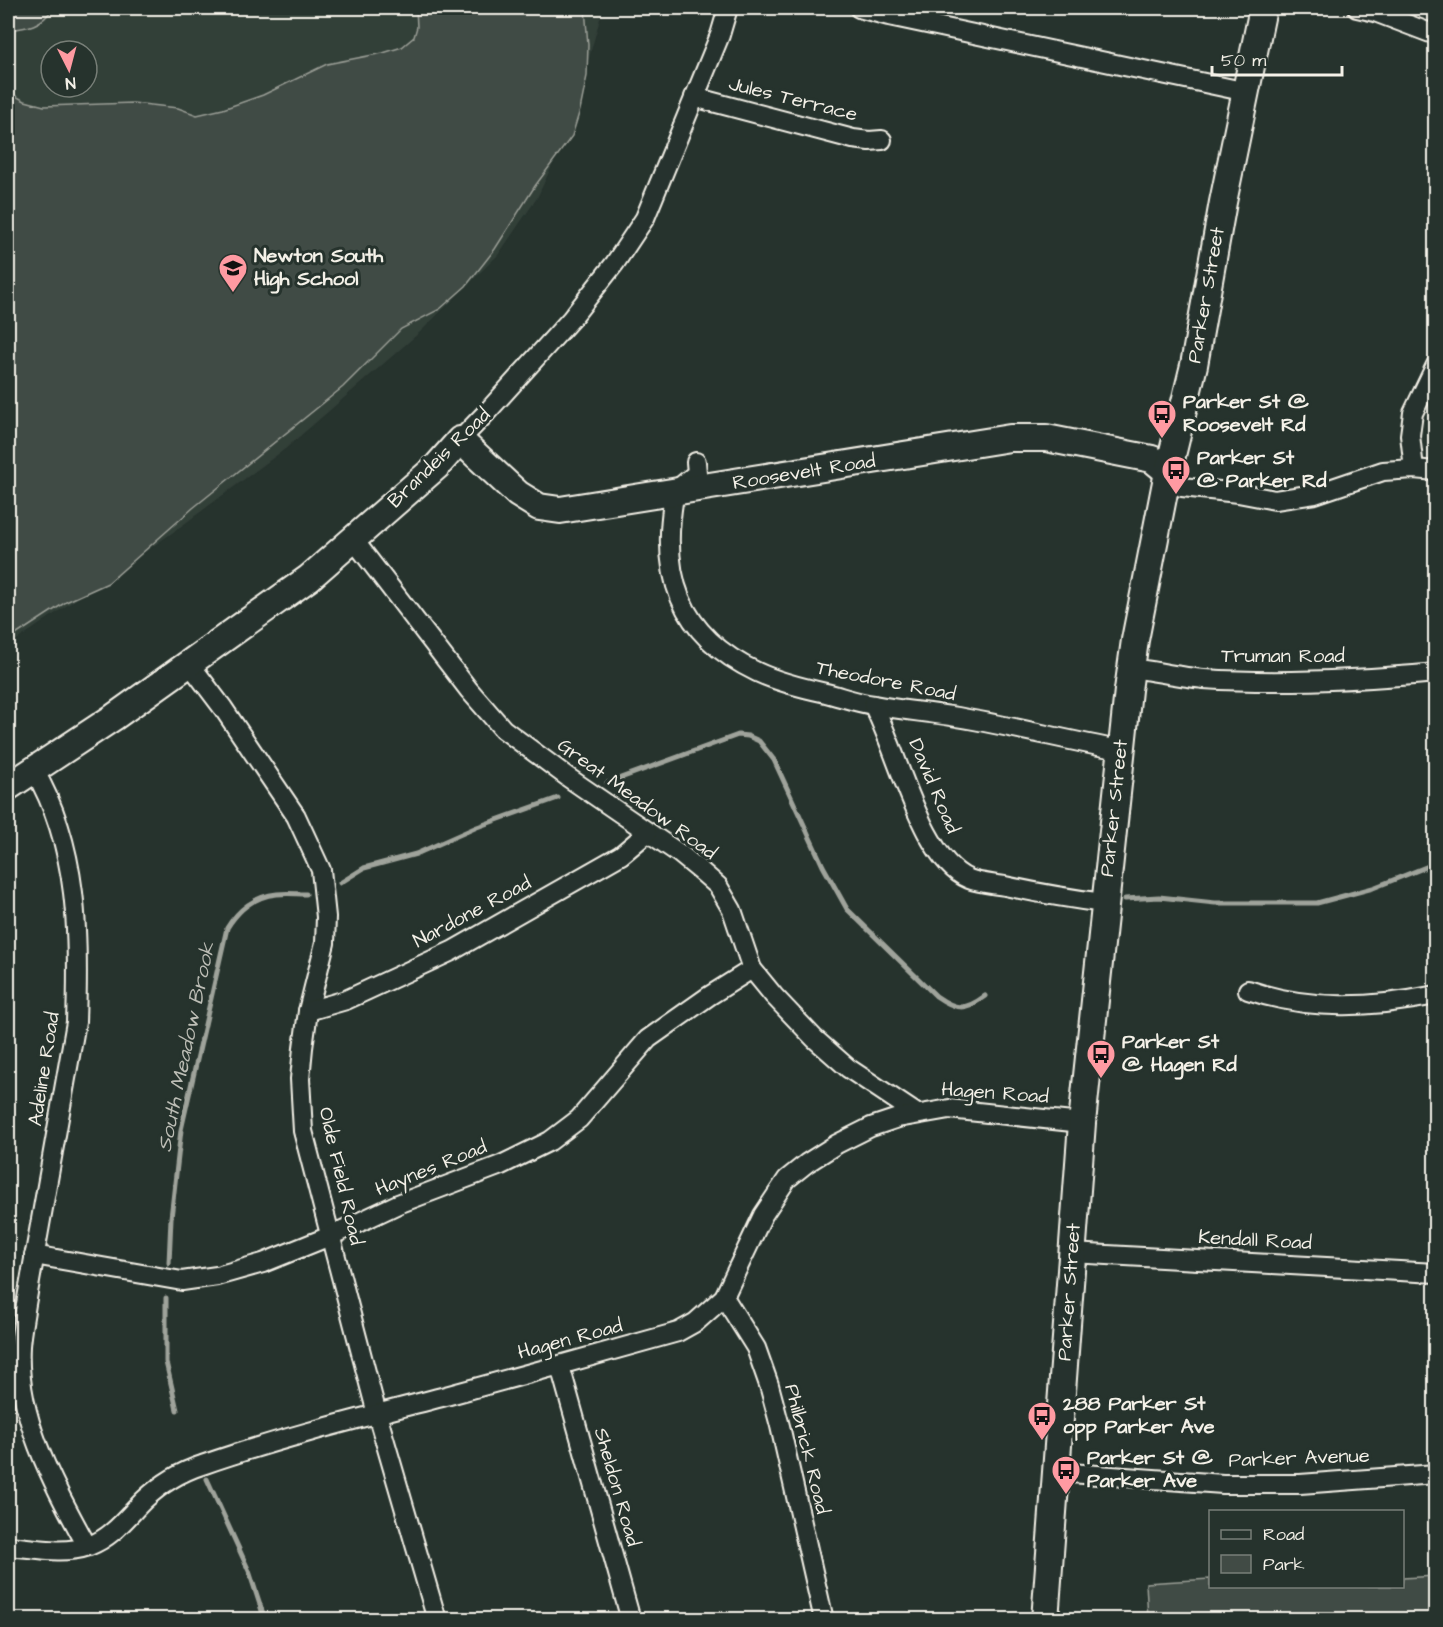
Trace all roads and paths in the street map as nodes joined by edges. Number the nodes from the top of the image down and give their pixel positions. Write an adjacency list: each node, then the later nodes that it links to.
1 (728, 8): 7 (street, Brandeis Road)
2 (859, 8): 6 (street)
3 (1263, 8): 6 (main road, Parker Street)
4 (1357, 8): 5 (street)
5 (1433, 34)
6 (1246, 92): 14 (main road, Parker Street)
7 (694, 97): 8 (street, Jules Terrace); 10 (street, Brandeis Road)
8 (882, 140)
9 (1436, 365): 12 (street)
10 (460, 440): 15 (main road, Roosevelt Road); 16 (main road, Brandeis Road)
11 (696, 462): 15 (street)
12 (1414, 469): 13 (street); 14 (street)
13 (1436, 471)
14 (1168, 472): 15 (main road, Roosevelt Road); 18 (main road, Parker Street)
15 (675, 491): 20 (street, Theodore Road)
16 (353, 539): 17 (main road, Brandeis Road); 24 (street, Great Meadow Road)
17 (189, 663): 22 (main road, Brandeis Road); 29 (street, Olde Field Road)
18 (1131, 668): 19 (street, Truman Road); 21 (main road, Parker Street)
19 (1436, 673)
20 (873, 705): 21 (street, Theodore Road); 25 (street, David Road)
21 (1120, 750): 25 (main road, Parker Street)
22 (34, 770): 23 (main road, Brandeis Road); 34 (street, Adeline Road)
23 (8, 787)
24 (647, 833): 26 (street, Great Meadow Road); 29 (street, Nardone Road)
25 (1104, 903): 31 (main road, Parker Street)
26 (752, 969): 30 (street, Great Meadow Road); 32 (street, Haynes Road)
27 (1248, 990): 28 (street)
28 (1436, 994)
29 (308, 1011): 32 (street, Olde Field Road)
30 (917, 1114): 31 (street, Hagen Road); 36 (street, Hagen Road)
31 (1082, 1123): 33 (main road, Parker Street)
32 (330, 1236): 34 (street, Haynes Road); 38 (street, Olde Field Road)
33 (1071, 1253): 35 (street, Kendall Road); 39 (main road, Parker Street)
34 (34, 1255): 42 (street, Adeline Road)
35 (1436, 1273)
36 (724, 1297): 37 (street, Hagen Road); 45 (street, Philbrick Road)
37 (560, 1366): 38 (street, Hagen Road); 44 (street, Sheldon Road)
38 (377, 1414): 42 (street, Hagen Road); 43 (street, Olde Field Road)
39 (1056, 1472): 40 (street, Parker Avenue); 46 (main road, Parker Street)
40 (1436, 1474)
41 (8, 1546): 42 (street, Hagen Road)
42 (87, 1546)
43 (437, 1620)
44 (631, 1620)
45 (824, 1620)
46 (1045, 1620)

